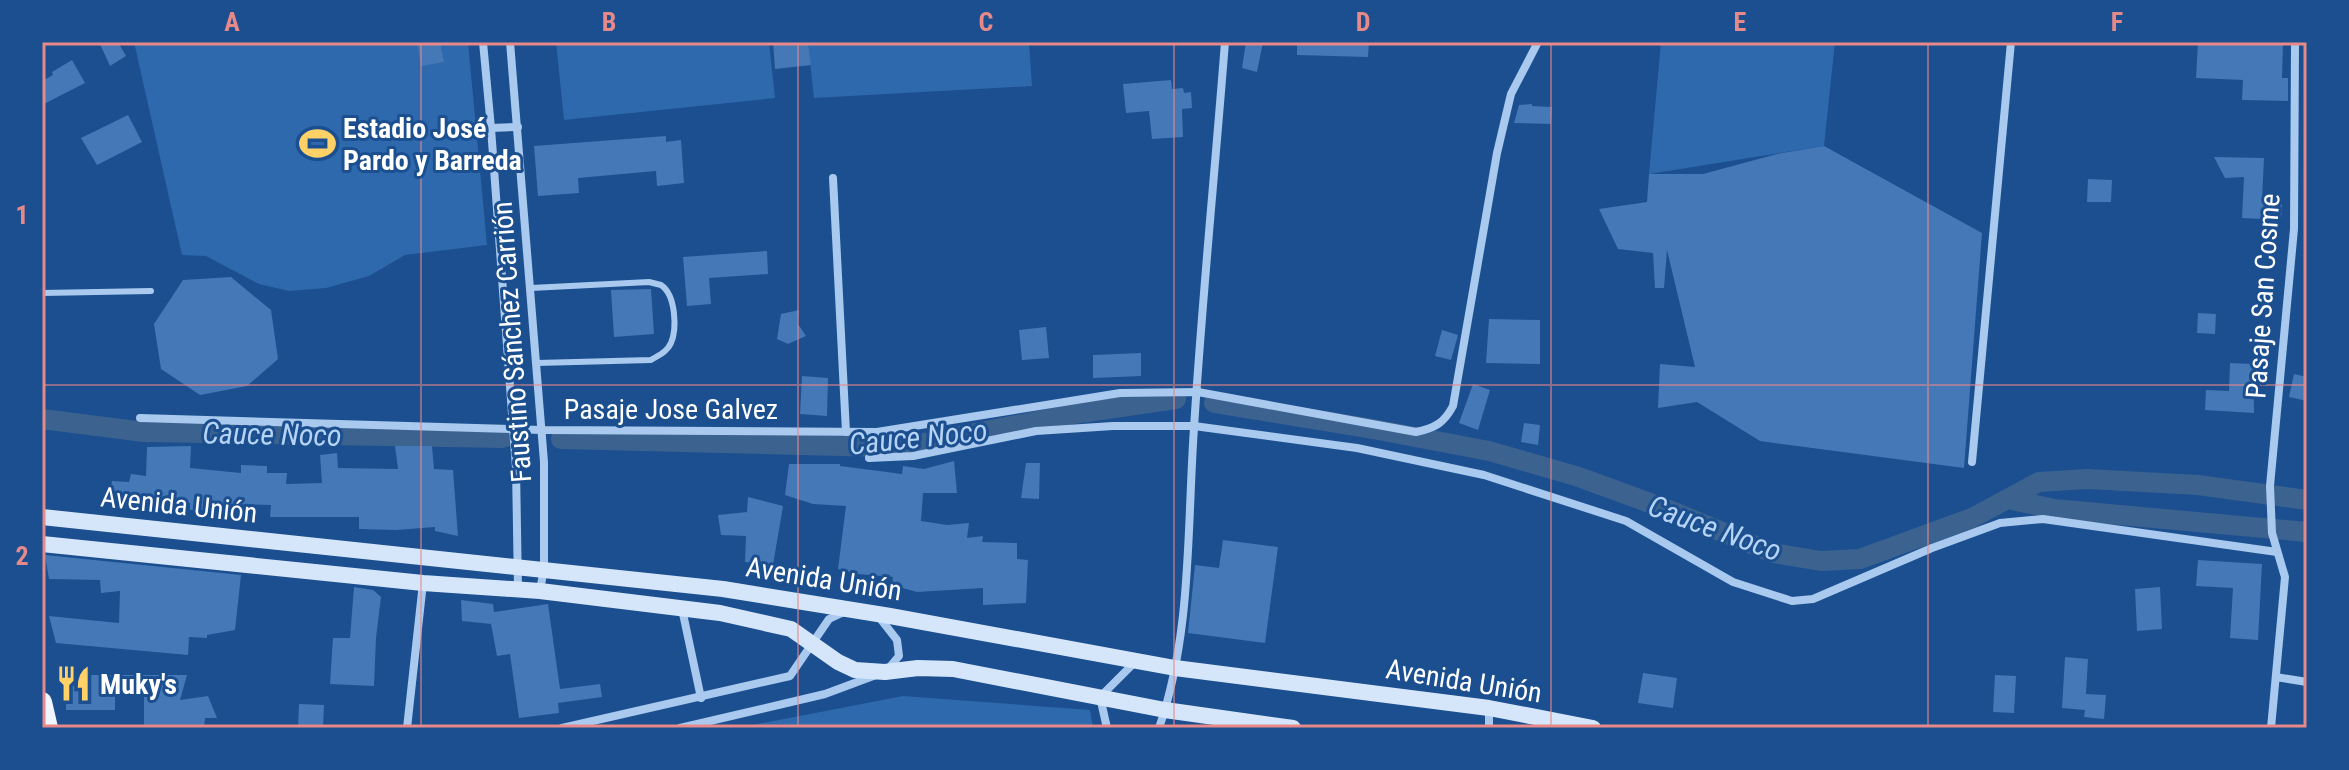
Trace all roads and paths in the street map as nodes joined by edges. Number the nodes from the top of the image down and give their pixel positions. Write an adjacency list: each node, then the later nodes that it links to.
1 (483, 42): 8 (street, Faustino Sánchez Carrión)
2 (510, 42): 7 (street, Faustino Sánchez Carrión)
3 (1225, 42): 14 (street)
4 (1538, 42): 14 (street, Pasaje Jose Galvez)
5 (2011, 42): 21 (street)
6 (2295, 42): 24 (street, Pasaje San Cosme)
7 (518, 127): 8 (street); 10 (street, Faustino Sánchez Carrión)
8 (491, 128): 17 (street, Faustino Sánchez Carrión)
9 (833, 178): 19 (street)
10 (531, 288): 13 (street, Faustino Sánchez Carrión); 13 (lane)
11 (151, 291): 12 (lane)
12 (42, 293)
13 (537, 363): 18 (street, Faustino Sánchez Carrión)
14 (1198, 392): 16 (street); 19 (street, Pasaje Jose Galvez)
15 (140, 418): 17 (street, Pasaje Jose Galvez)
16 (1194, 426): 20 (street); 24 (street); 35 (street)
17 (511, 429): 18 (street, Pasaje Jose Galvez); 25 (street, Faustino Sánchez Carrión)
18 (542, 430): 19 (street, Pasaje Jose Galvez); 26 (street, Faustino Sánchez Carrión)
19 (846, 432)
20 (869, 458)
21 (1972, 462)
22 (42, 517): 25 (main road, Avenida Unión)
23 (42, 544): 27 (main road, Avenida Unión)
24 (2277, 552): 37 (street, Pasaje San Cosme)
25 (519, 566): 26 (main road, Avenida Unión); 28 (street, Faustino Sánchez Carrión)
26 (544, 569): 29 (street, Faustino Sánchez Carrión); 31 (main road, Avenida Unión)
27 (423, 583): 28 (main road, Avenida Unión); 44 (street)
28 (518, 589): 29 (main road, Avenida Unión)
29 (540, 591): 30 (main road, Avenida Unión)
30 (681, 609): 33 (main road, Avenida Unión); 40 (street)
31 (848, 609): 32 (main road, Avenida Unión); 33 (street)
32 (877, 614): 34 (main road, Avenida Unión); 36 (street)
33 (812, 643): 36 (main road, Avenida Unión); 40 (street)
34 (1136, 661): 35 (main road, Avenida Unión); 39 (street)
35 (1175, 668): 42 (main road, Avenida Unión); 43 (street)
36 (885, 672): 39 (main road, Avenida Unión); 47 (street)
37 (2276, 677): 38 (street); 53 (street, Pasaje San Cosme)
38 (2307, 682)
39 (1100, 697): 43 (main road, Avenida Unión); 48 (street)
40 (701, 698): 46 (street)
41 (42, 702): 45 (main road)
42 (1489, 708): 51 (street); 52 (main road, Avenida Unión)
43 (1165, 710): 49 (street); 50 (main road, Avenida Unión)
44 (408, 727)
45 (48, 728)
46 (562, 728)
47 (680, 728)
48 (1107, 728)
49 (1159, 728)
50 (1293, 728)
51 (1489, 728)
52 (1593, 728)
53 (2271, 728)

